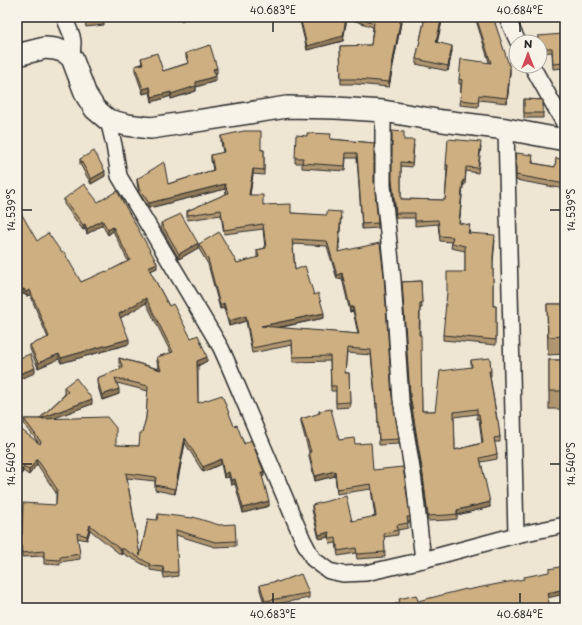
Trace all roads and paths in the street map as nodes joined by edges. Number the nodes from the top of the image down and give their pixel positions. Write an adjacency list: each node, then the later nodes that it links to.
1 (64, 17): 5 (street)
2 (508, 17): 3 (street)
3 (514, 34)
4 (17, 56): 5 (street)
5 (72, 58): 8 (street)
6 (536, 74): 9 (street)
7 (383, 111): 8 (street); 10 (street); 14 (street)
8 (108, 120): 14 (street)
9 (565, 125)
10 (506, 129): 11 (street); 13 (street)
11 (565, 140)
12 (565, 525): 13 (street)
13 (516, 535): 14 (street)
14 (423, 560)

